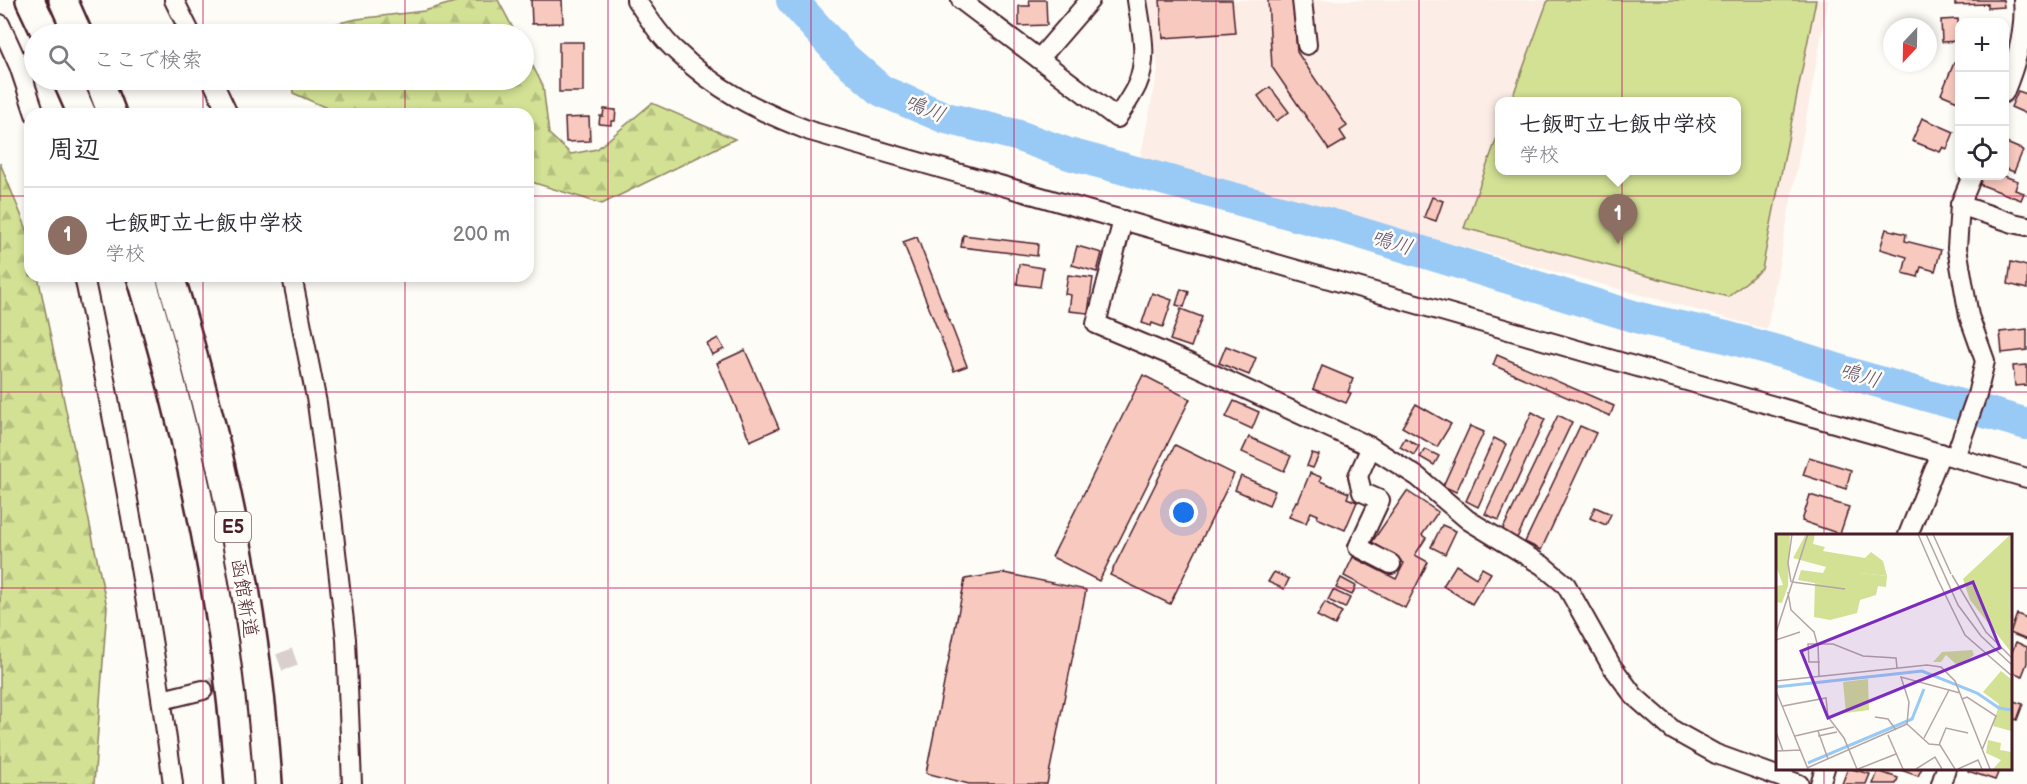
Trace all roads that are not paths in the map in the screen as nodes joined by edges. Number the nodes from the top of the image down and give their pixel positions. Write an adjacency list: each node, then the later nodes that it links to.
1 (30, 0): 11 (highway)
2 (63, 0): 12 (highway)
3 (174, 0): 13 (street)
4 (636, 0): 28 (street)
5 (963, 0): 15 (street)
6 (1090, 0): 15 (street)
7 (1137, 0): 15 (street)
8 (1302, 0): 14 (street)
9 (2023, 0): 17 (street)
10 (0, 24): 16 (street)
11 (41, 24)
12 (74, 24)
13 (186, 24)
14 (1307, 45)
15 (1039, 59)
16 (24, 81)
17 (2009, 81)
18 (27, 90): 22 (street)
19 (71, 90): 23 (highway)
20 (103, 90): 24 (highway)
21 (217, 90): 25 (street)
22 (33, 108)
23 (79, 108)
24 (110, 108)
25 (225, 108)
26 (1970, 180): 27 (street)
27 (1960, 205): 29 (street); 35 (street)
28 (1123, 220): 34 (street); 35 (street)
29 (2027, 226)
30 (85, 282): 40 (street)
31 (143, 282): 44 (highway, 函館新道 / E5)
32 (172, 282): 45 (highway, 函館新道 / E5)
33 (293, 282): 46 (street)
34 (1371, 447): 38 (street); 47 (street)
35 (1948, 455): 36 (street); 37 (street)
36 (2027, 478)
37 (1908, 534)
38 (1392, 564)
39 (203, 690): 40 (street)
40 (162, 700): 43 (street)
41 (1825, 769): 48 (street)
42 (1947, 769): 49 (street)
43 (173, 784)
44 (239, 784)
45 (268, 784)
46 (352, 784)
47 (1800, 784)
48 (1820, 784)
49 (1941, 784)

